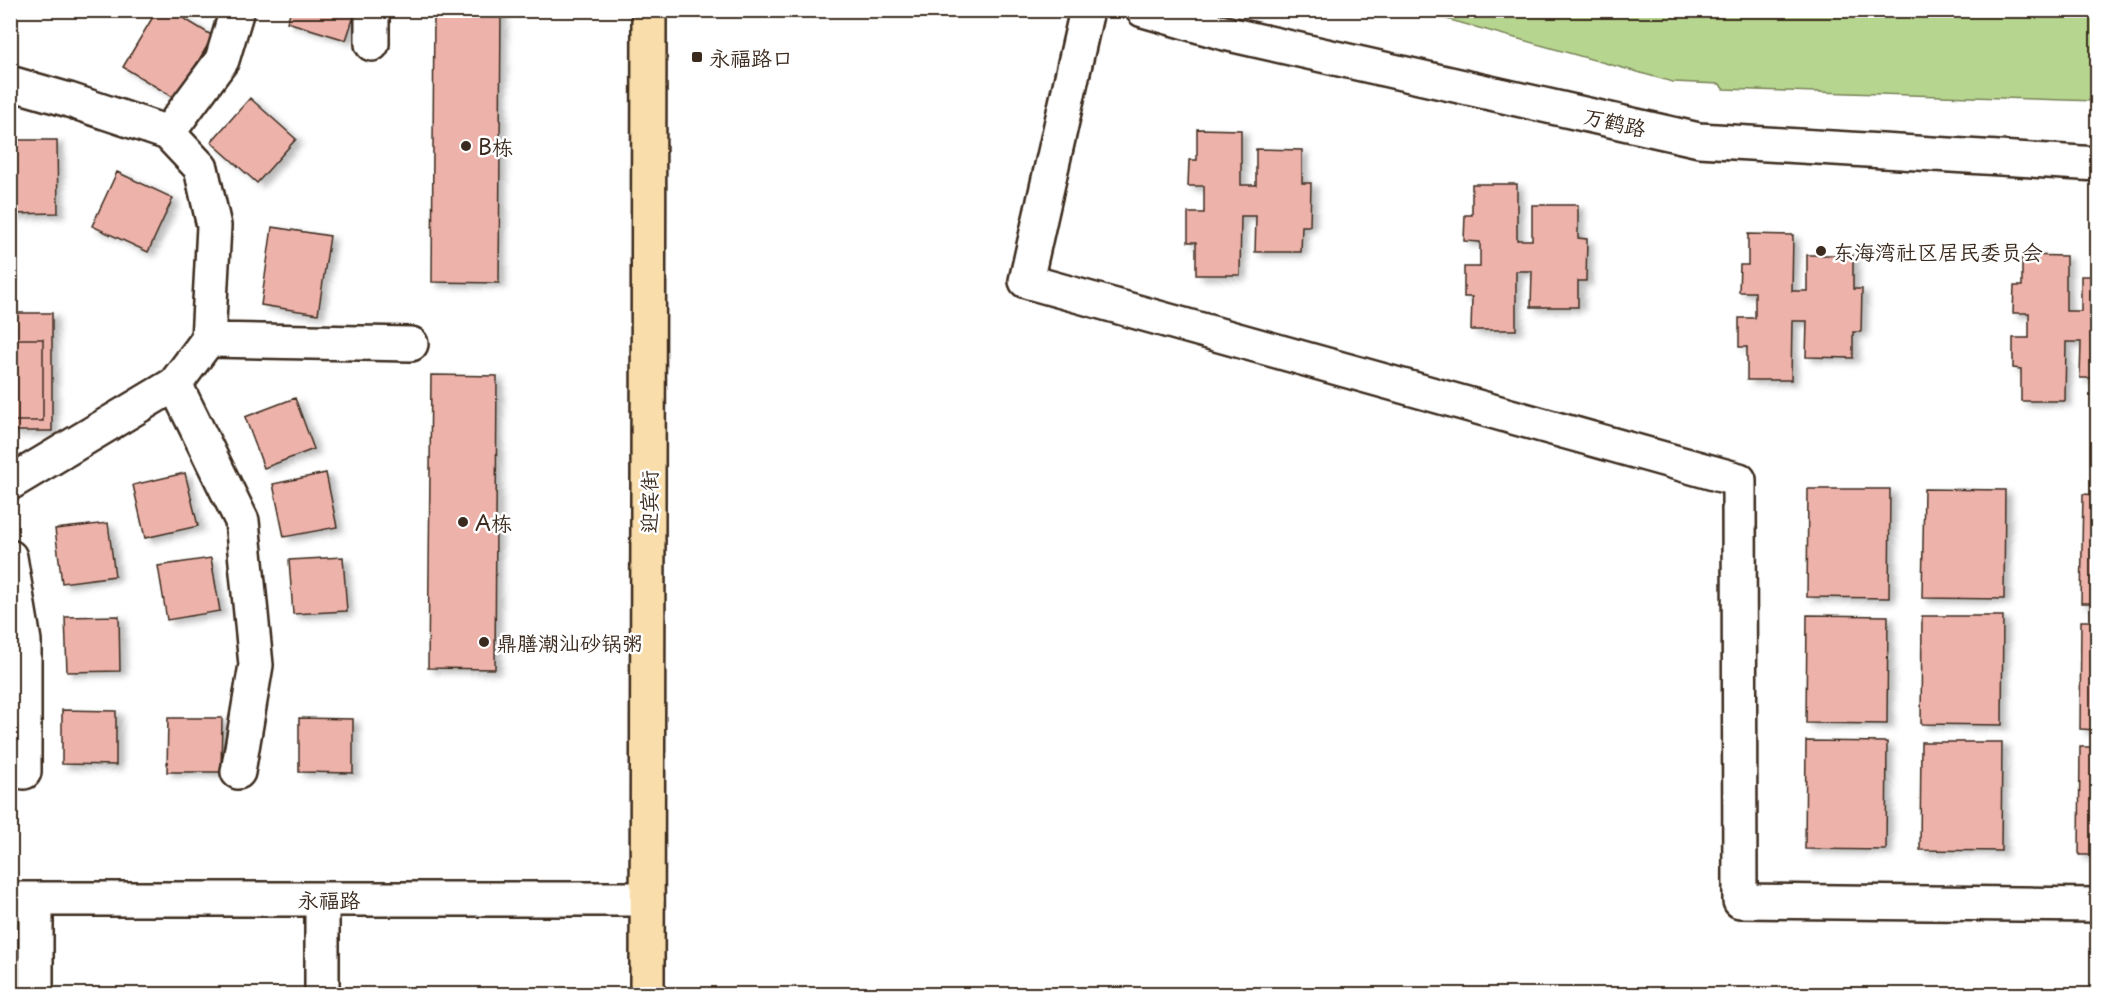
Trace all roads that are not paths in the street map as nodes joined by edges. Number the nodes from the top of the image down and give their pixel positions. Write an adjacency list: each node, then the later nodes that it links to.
1 (237, 10): 8 (street)
2 (372, 10): 6 (street)
3 (649, 10): 19 (main road, 迎宾街)
4 (1087, 10): 20 (street)
5 (1143, 10): 9 (street, 万鹤路)
6 (372, 44)
7 (10, 83): 8 (street)
8 (168, 133): 10 (street)
9 (2097, 164)
10 (208, 340): 11 (street); 12 (street)
11 (411, 344)
12 (175, 384): 13 (street); 16 (street)
13 (10, 483)
14 (10, 557): 15 (street)
15 (24, 772)
16 (238, 772)
17 (23, 899): 18 (street, 永福路); 21 (street)
18 (322, 899): 19 (street, 永福路); 22 (street)
19 (647, 899): 23 (main road, 迎宾街)
20 (2097, 905)
21 (36, 994)
22 (322, 994)
23 (647, 994)

